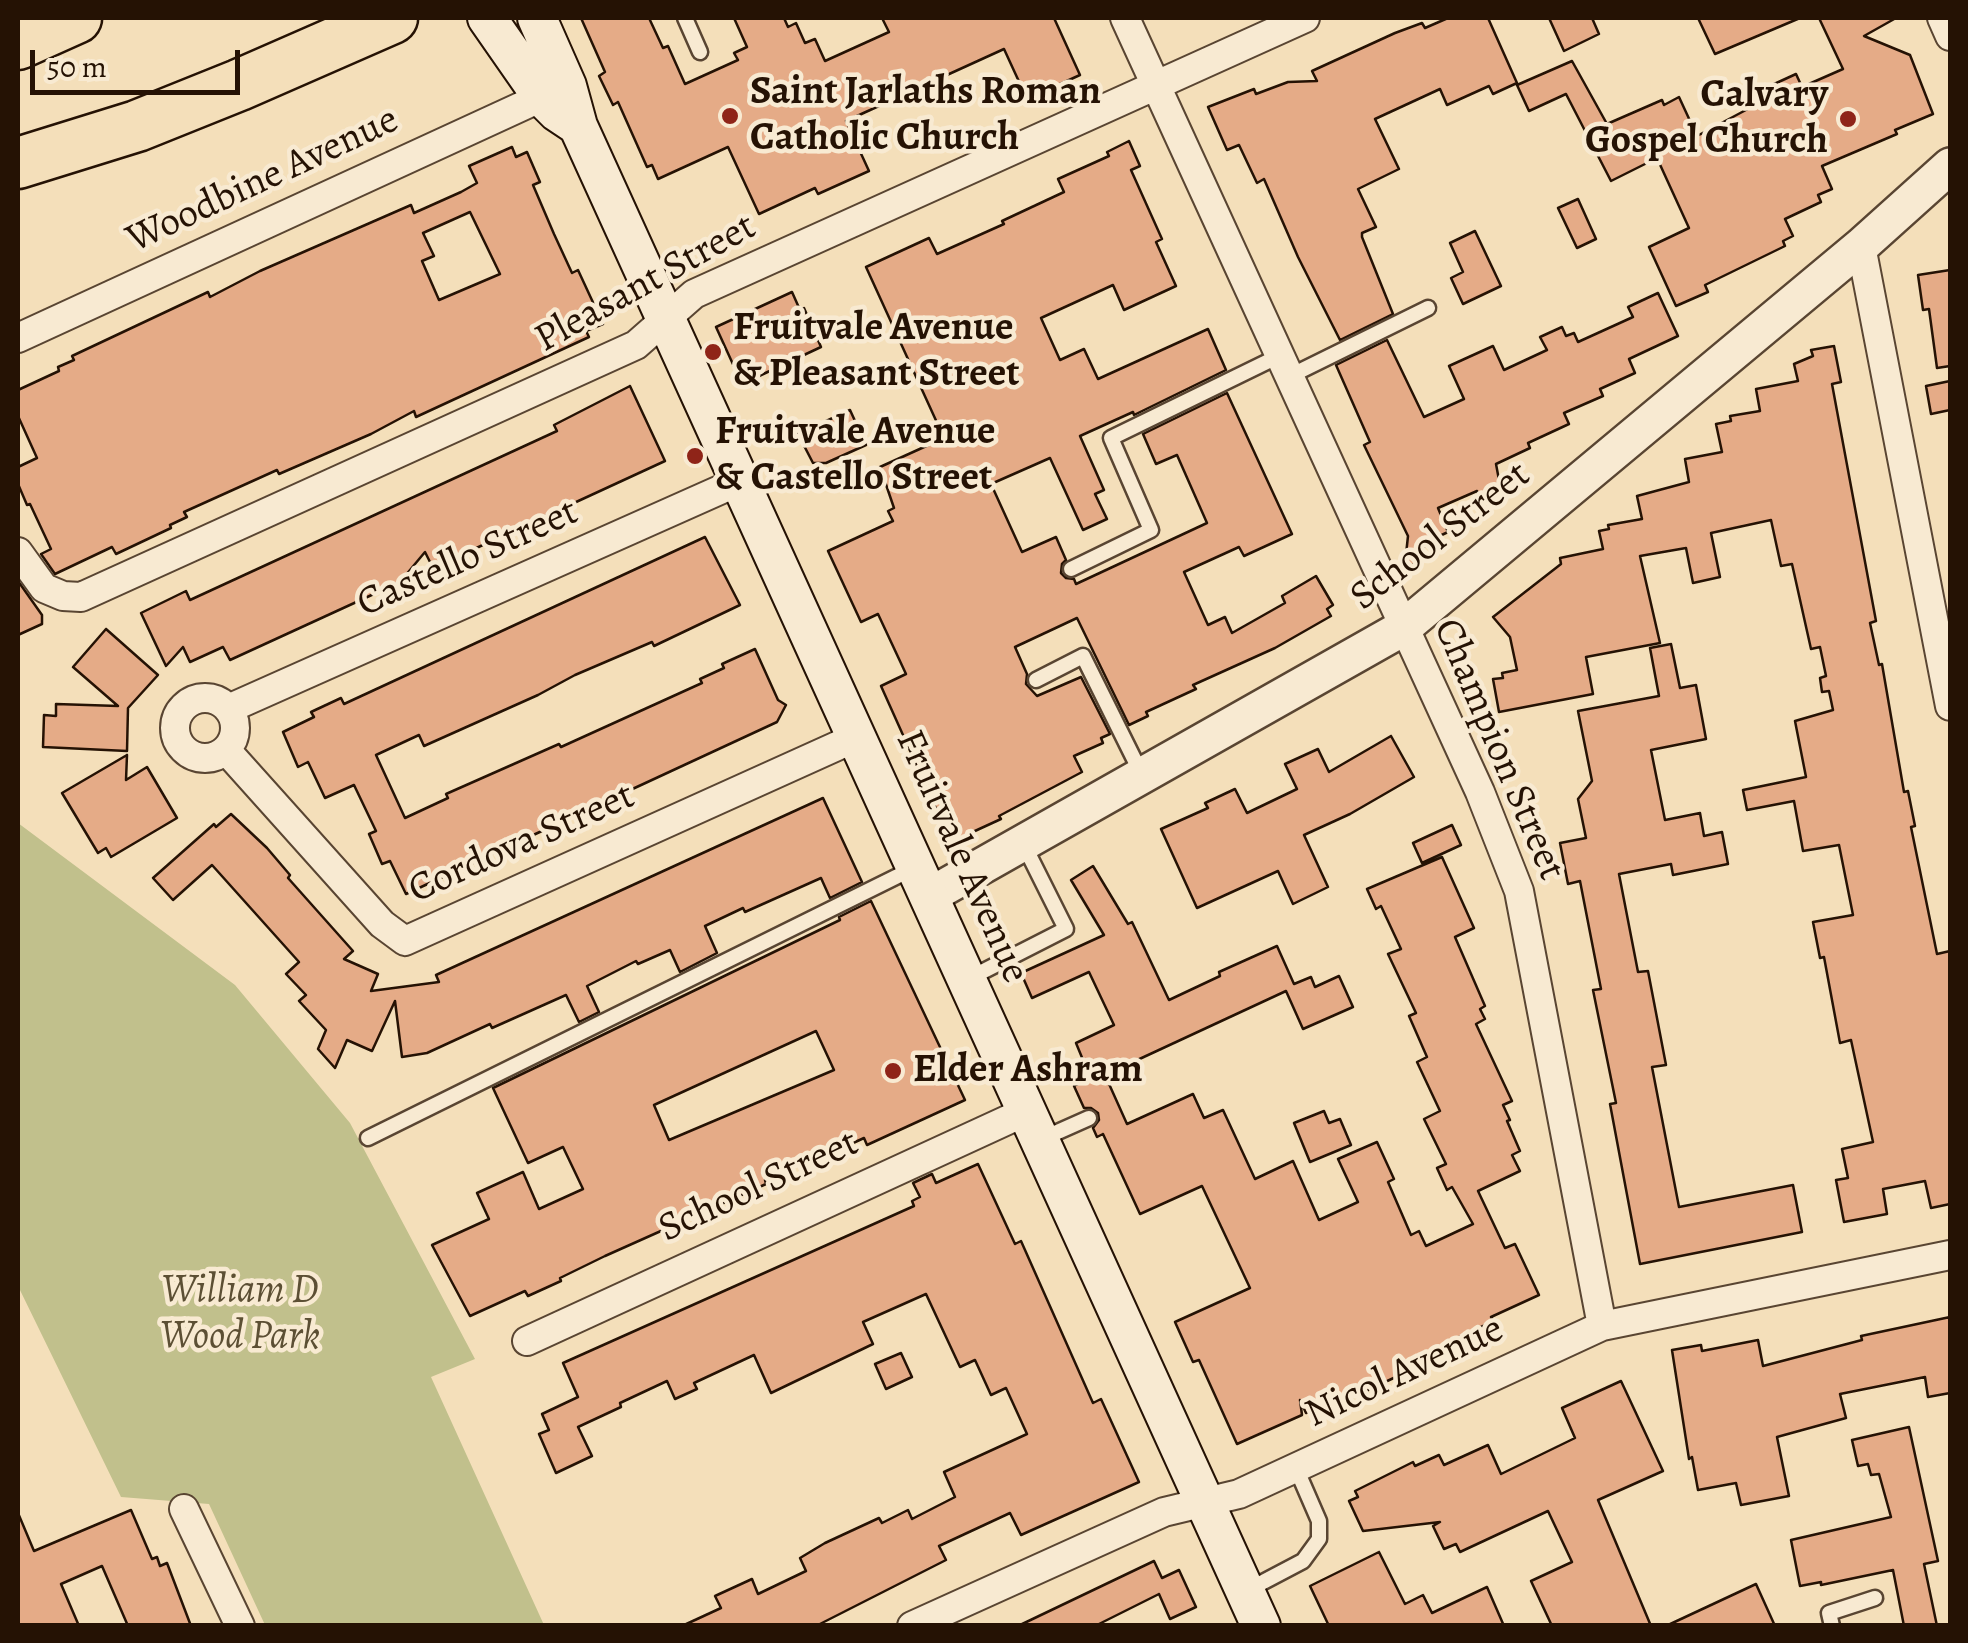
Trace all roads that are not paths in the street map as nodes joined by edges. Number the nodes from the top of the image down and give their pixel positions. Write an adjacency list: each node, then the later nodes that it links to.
1 (76, 18): 10 (highway)
2 (392, 18): 15 (highway)
3 (487, 18): 13 (main road, Fruitvale Avenue)
4 (538, 18): 14 (main road, Fruitvale Avenue)
5 (685, 18): 11 (lane)
6 (1125, 18): 12 (street, Champion Street)
7 (1306, 18): 12 (street, Pleasant Street)
8 (1942, 18): 9 (street)
9 (1950, 36)
10 (18, 44)
11 (700, 52)
12 (1156, 86): 19 (street, Pleasant Street); 21 (street, Champion Street)
13 (542, 97): 14 (main road, Fruitvale Avenue); 20 (street, Woodbine Avenue)
14 (578, 126): 19 (main road, Fruitvale Avenue)
15 (18, 163)
16 (1950, 166): 17 (street, School Street)
17 (1861, 246): 25 (street); 26 (street, School Street)
18 (1428, 308): 21 (lane)
19 (666, 318): 22 (main road, Fruitvale Avenue); 23 (street, Pleasant Street)
20 (18, 338)
21 (1284, 366): 24 (lane); 26 (street, Champion Street)
22 (740, 481): 29 (street, Castello Street); 30 (main road, Fruitvale Avenue)
23 (18, 552)
24 (1071, 569)
25 (1941, 601): 28 (street)
26 (1403, 628): 32 (street, School Street); 40 (street, Champion Street)
27 (1036, 680): 32 (lane)
28 (1950, 706)
29 (228, 709): 31 (street); 31 (street)
30 (857, 737): 31 (street, Cordova Street); 34 (main road, Fruitvale Avenue)
31 (226, 750)
32 (1143, 776): 33 (street, School Street)
33 (1024, 844): 34 (street, School Street); 35 (lane)
34 (923, 882): 35 (main road, Fruitvale Avenue); 38 (lane)
35 (968, 980): 37 (main road, Fruitvale Avenue)
36 (1088, 1118): 37 (lane)
37 (1033, 1125): 41 (street, School Street); 43 (main road, Fruitvale Avenue)
38 (368, 1138)
39 (1950, 1255): 40 (street, Nicol Avenue)
40 (1602, 1326): 42 (street, Nicol Avenue)
41 (527, 1341)
42 (1296, 1468): 43 (street, Nicol Avenue); 45 (lane)
43 (1205, 1503): 45 (main road, Fruitvale Avenue); 48 (street, Nicol Avenue)
44 (184, 1509): 47 (street)
45 (1246, 1591): 49 (main road, Fruitvale Avenue)
46 (1875, 1598): 50 (lane)
47 (240, 1626)
48 (912, 1626)
49 (1261, 1626)
50 (1832, 1626)

